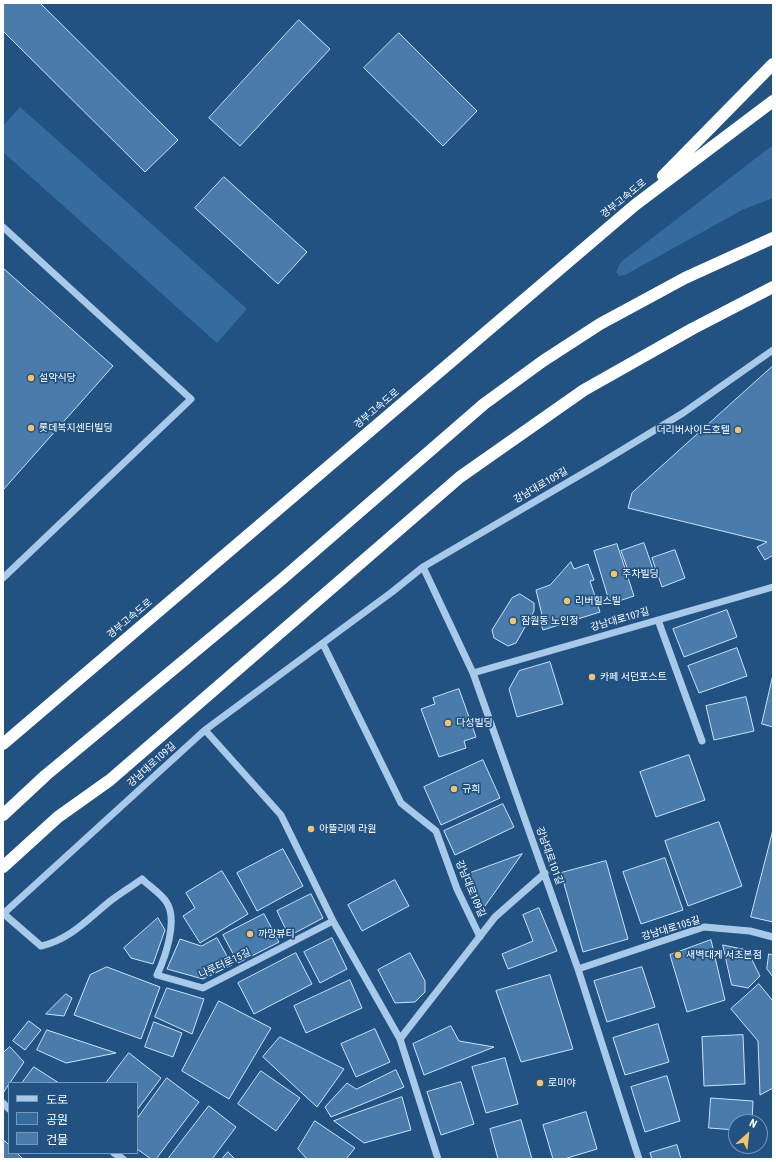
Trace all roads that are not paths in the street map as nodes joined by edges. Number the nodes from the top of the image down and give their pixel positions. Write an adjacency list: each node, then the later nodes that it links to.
1 (773, 64): 3 (highway)
2 (773, 101): 3 (highway, 경부고속도로)
3 (635, 205): 16 (highway, 경부고속도로)
4 (3, 227): 9 (street)
5 (773, 238): 17 (highway)
6 (773, 287): 18 (highway)
7 (773, 350): 8 (street, 강남대로109길)
8 (423, 567): 12 (street, 강남대로109길); 13 (street, 강남대로101길)
9 (3, 578)
10 (773, 587): 11 (street, 강남대로107길)
11 (658, 620): 13 (street, 강남대로107길); 15 (street)
12 (323, 644): 14 (street, 강남대로109길); 22 (street, 강남대로109길)
13 (473, 673): 19 (street, 강남대로101길)
14 (205, 730): 20 (street, 강남대로109길); 21 (street)
15 (702, 741)
16 (3, 744)
17 (3, 815)
18 (3, 866)
19 (545, 873): 22 (street); 25 (street, 강남대로101길)
20 (3, 914): 24 (street, 강남대로109길)
21 (333, 921): 24 (street, 나루터로15길); 26 (street)
22 (480, 937): 26 (street)
23 (773, 937): 25 (street, 강남대로105길)
24 (41, 946)
25 (578, 969): 28 (street, 강남대로101길)
26 (400, 1039): 27 (street)
27 (438, 1159)
28 (639, 1159)

